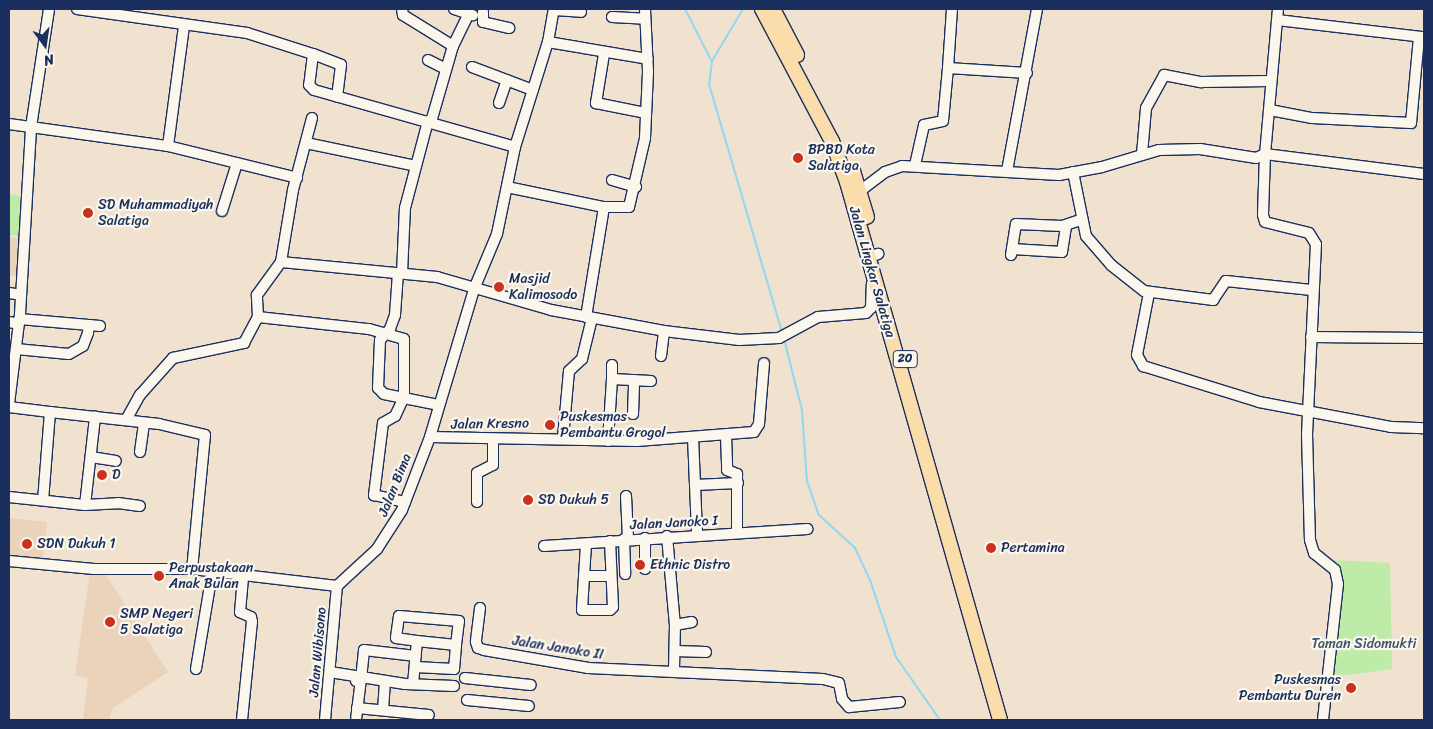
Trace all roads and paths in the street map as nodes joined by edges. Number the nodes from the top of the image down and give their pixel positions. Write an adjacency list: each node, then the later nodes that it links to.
1 (49, 9): 39 (street)
2 (77, 9): 16 (street)
3 (402, 9): 20 (street)
4 (454, 9): 13 (street)
5 (554, 9): 11 (street); 19 (street, Jalan Bima)
6 (952, 9): 26 (street)
7 (1037, 9): 28 (street)
8 (1278, 9): 15 (street)
9 (485, 10): 13 (street); 17 (street)
10 (766, 10): 55 (highway, Jalan Lingkar Salatiga / 20); 58 (highway, Jalan Lingkar Salatiga / 20)
11 (581, 12)
12 (645, 14): 14 (street); 23 (street)
13 (468, 15): 20 (street)
14 (612, 17)
15 (1278, 20): 18 (street); 30 (street)
16 (184, 26): 21 (street); 41 (street)
17 (509, 28)
18 (1422, 37): 34 (street)
19 (548, 42): 22 (street); 31 (street, Jalan Bima)
20 (453, 46): 27 (street)
21 (313, 54): 32 (street); 32 (street)
22 (604, 54): 23 (street); 35 (street)
23 (648, 59): 35 (street)
24 (428, 60): 27 (street)
25 (472, 67): 29 (street)
26 (948, 68): 28 (street); 46 (street)
27 (446, 69): 37 (street)
28 (1027, 73): 48 (street)
29 (507, 80): 31 (street); 33 (street)
30 (1270, 81): 34 (street); 43 (street)
31 (533, 90): 42 (street, Jalan Bima)
32 (337, 97): 37 (street)
33 (499, 103)
34 (1270, 110): 44 (street)
35 (645, 113): 54 (street)
36 (312, 118): 40 (street)
37 (430, 121): 42 (street); 47 (street)
38 (9, 124): 39 (street)
39 (31, 127): 41 (street); 68 (street)
40 (306, 143): 47 (street); 51 (street)
41 (168, 146): 45 (street)
42 (515, 148): 53 (street, Jalan Bima)
43 (1142, 154): 44 (street); 49 (street)
44 (1265, 154): 50 (street); 65 (street)
45 (237, 163): 51 (street); 57 (street)
46 (915, 165): 48 (street); 55 (street)
47 (416, 166): 63 (street)
48 (1007, 171): 49 (street)
49 (1073, 172): 59 (street)
50 (1424, 174)
51 (297, 178): 62 (street)
52 (612, 180): 54 (street)
53 (507, 187): 56 (street); 64 (street, Jalan Bima)
54 (636, 187): 56 (street)
55 (860, 191): 58 (highway, Jalan Lingkar Salatiga / 20)
56 (604, 207): 70 (street)
57 (222, 211)
58 (863, 218): 61 (highway, Jalan Lingkar Salatiga / 20)
59 (1080, 220): 60 (street); 67 (street)
60 (1066, 226): 60 (street)
61 (874, 255): 74 (street); 157 (highway, Jalan Lingkar Salatiga / 20); 158 (highway, Jalan Lingkar Salatiga / 20)
62 (281, 262): 63 (street); 69 (street)
63 (400, 273): 64 (street); 75 (street)
64 (474, 288): 70 (street); 87 (street, Jalan Bima)
65 (1312, 290): 67 (street); 76 (street)
66 (9, 293): 68 (street)
67 (1149, 293): 90 (street)
68 (21, 295): 71 (street)
69 (258, 317): 75 (street); 93 (street)
70 (589, 318): 74 (street); 99 (street)
71 (16, 322): 72 (street); 78 (street)
72 (89, 325): 73 (street); 78 (street)
73 (100, 326)
74 (664, 331): 79 (street)
75 (385, 334): 86 (street); 86 (street)
76 (1310, 337): 77 (street); 90 (street)
77 (1424, 338)
78 (13, 350): 82 (street)
79 (661, 356)
80 (764, 364): 96 (street, Jalan Kresno)
81 (612, 365): 83 (street)
82 (10, 379): 88 (street)
83 (612, 379): 84 (street); 101 (street)
84 (634, 380): 85 (street); 91 (street)
85 (651, 381)
86 (404, 397): 87 (street); 110 (street)
87 (438, 405): 97 (street, Jalan Bima)
88 (9, 406): 89 (street)
89 (50, 412): 92 (street); 109 (street)
90 (1309, 413): 95 (street); 159 (street)
91 (633, 414)
92 (94, 417): 93 (street); 103 (street)
93 (126, 420): 94 (street)
94 (144, 423): 102 (street); 124 (street)
95 (1424, 428)
96 (726, 434): 98 (street, Jalan Kresno); 105 (street)
97 (430, 437): 100 (street, Jalan Kresno); 110 (street, Jalan Bima)
98 (693, 437): 101 (street, Jalan Kresno); 106 (street)
99 (563, 438): 100 (street, Jalan Kresno); 101 (street, Jalan Kresno)
100 (493, 439): 111 (street)
101 (608, 440)
102 (140, 452)
103 (91, 457): 104 (street); 112 (street)
104 (116, 461)
105 (738, 483): 106 (street); 116 (street)
106 (696, 485): 115 (street)
107 (626, 496): 119 (street)
108 (9, 497): 109 (street)
109 (43, 500): 112 (street)
110 (405, 502): 131 (street, Jalan Bima)
111 (477, 502)
112 (85, 505): 113 (street)
113 (140, 506)
114 (807, 529): 116 (street, Jalan Janoko I)
115 (697, 534): 116 (street, Jalan Janoko I); 117 (street, Jalan Janoko I)
116 (737, 534)
117 (667, 536): 118 (street, Jalan Janoko I); 134 (street)
118 (645, 538): 119 (street, Jalan Janoko I); 125 (street)
119 (626, 539): 120 (street, Jalan Janoko I); 127 (street)
120 (610, 541): 121 (street, Jalan Janoko I); 130 (street)
121 (586, 544): 122 (street, Jalan Janoko I); 129 (street)
122 (544, 546)
123 (9, 561): 124 (street)
124 (192, 569): 126 (street)
125 (645, 569)
126 (212, 573): 128 (street); 141 (street)
127 (625, 574)
128 (242, 576): 131 (street); 155 (street)
129 (584, 576): 130 (street); 130 (street)
130 (611, 576)
131 (337, 586): 143 (street, Jalan Wibisono)
132 (480, 608): 142 (street, Jalan Janoko II)
133 (692, 622): 134 (street)
134 (675, 624): 137 (street)
135 (417, 641): 136 (street); 136 (street); 139 (street)
136 (456, 645): 140 (street)
137 (675, 651): 138 (street); 142 (street)
138 (706, 652)
139 (416, 656): 140 (street); 145 (street)
140 (415, 667): 147 (street)
141 (196, 669)
142 (674, 670): 151 (street)
143 (330, 675): 145 (street); 156 (street, Jalan Wibisono)
144 (465, 678): 148 (street)
145 (361, 679): 146 (street); 153 (street)
146 (385, 681): 147 (street); 153 (street)
147 (413, 684): 149 (street)
148 (531, 685)
149 (454, 686)
150 (467, 700): 152 (street)
151 (900, 702)
152 (529, 706)
153 (383, 710): 154 (street)
154 (429, 715)
155 (242, 720)
156 (325, 720)
157 (1000, 720)
158 (1010, 720)
159 (1323, 720)

